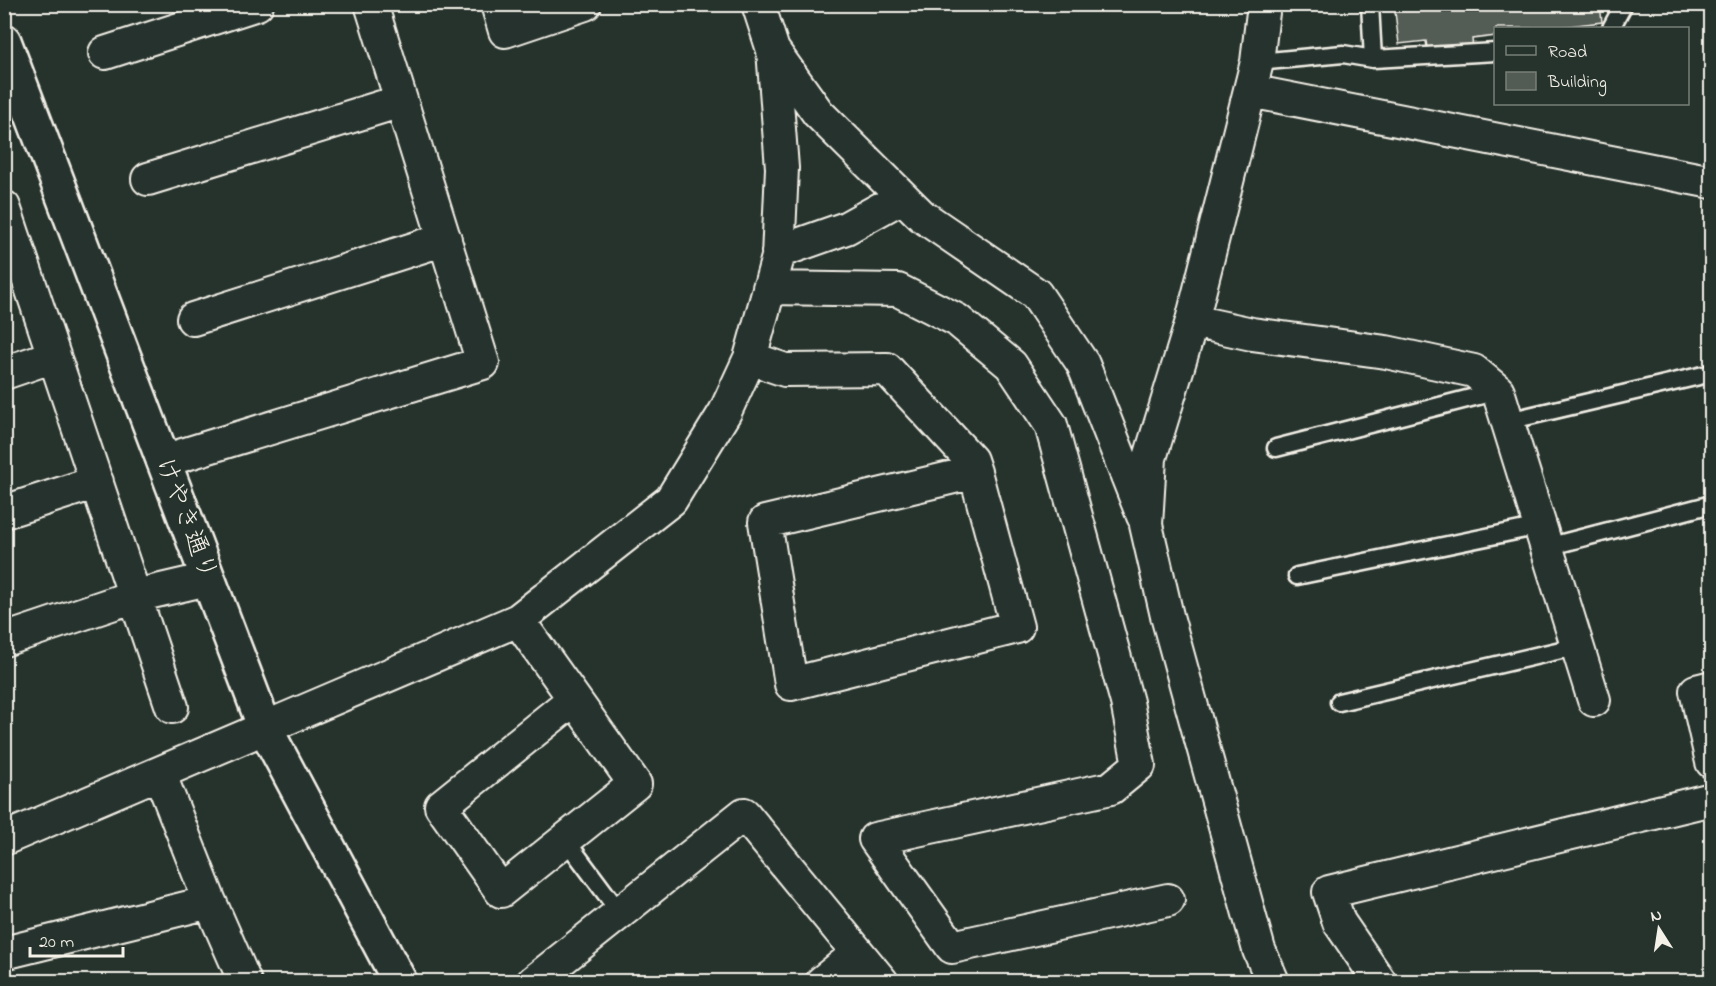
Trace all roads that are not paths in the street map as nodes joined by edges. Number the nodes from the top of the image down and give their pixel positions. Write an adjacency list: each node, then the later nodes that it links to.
1 (257, 4): 13 (street)
2 (371, 4): 16 (street)
3 (496, 4): 4 (street)
4 (585, 4)
5 (758, 4): 11 (street)
6 (1264, 4): 15 (street)
7 (1370, 4): 14 (lane)
8 (1624, 4): 9 (lane)
9 (1612, 27)
10 (4, 41): 34 (street, けやき通り)
11 (773, 50): 19 (street); 23 (street)
12 (1494, 51): 14 (lane)
13 (105, 53)
14 (1372, 59): 15 (lane)
15 (1253, 76): 18 (street); 26 (street)
16 (401, 101): 17 (street); 21 (street)
17 (148, 179)
18 (1712, 182)
19 (902, 197): 23 (street); 39 (street)
20 (4, 207): 22 (street)
21 (445, 239): 25 (street); 34 (street)
22 (10, 240): 27 (street)
23 (778, 252): 24 (street)
24 (769, 288): 28 (street); 58 (street)
25 (193, 319)
26 (1192, 321): 31 (street); 39 (street)
27 (54, 356): 29 (street); 36 (street)
28 (750, 358): 35 (street); 44 (street)
29 (4, 373)
30 (1712, 373): 32 (lane)
31 (1498, 390): 32 (street); 33 (lane)
32 (1508, 421): 40 (street)
33 (1276, 448)
34 (164, 462): 42 (street, けやき通り)
35 (975, 472): 35 (street)
36 (97, 482): 38 (street); 43 (street)
37 (1712, 504): 40 (lane)
38 (4, 512)
39 (1146, 525): 68 (street)
40 (1544, 536): 41 (lane); 46 (street)
41 (1297, 576)
42 (208, 579): 43 (street); 52 (street, けやき通り)
43 (135, 596): 45 (street); 51 (street)
44 (518, 620): 48 (street); 52 (street)
45 (4, 640)
46 (1578, 646): 49 (street); 50 (lane)
47 (1712, 687): 53 (street)
48 (574, 699): 57 (street); 57 (street)
49 (1594, 700)
50 (1339, 702)
51 (172, 707)
52 (265, 728): 54 (street); 64 (street, けやき通り)
53 (1712, 762)
54 (160, 775): 56 (street); 59 (street)
55 (1712, 799): 69 (street)
56 (4, 839)
57 (565, 840): 60 (lane)
58 (1168, 900)
59 (210, 902): 61 (street); 63 (street)
60 (620, 913): 62 (street); 65 (street)
61 (4, 953)
62 (858, 953): 66 (street); 67 (street)
63 (245, 981)
64 (400, 981)
65 (533, 981)
66 (822, 981)
67 (882, 981)
68 (1274, 981)
69 (1380, 981)

